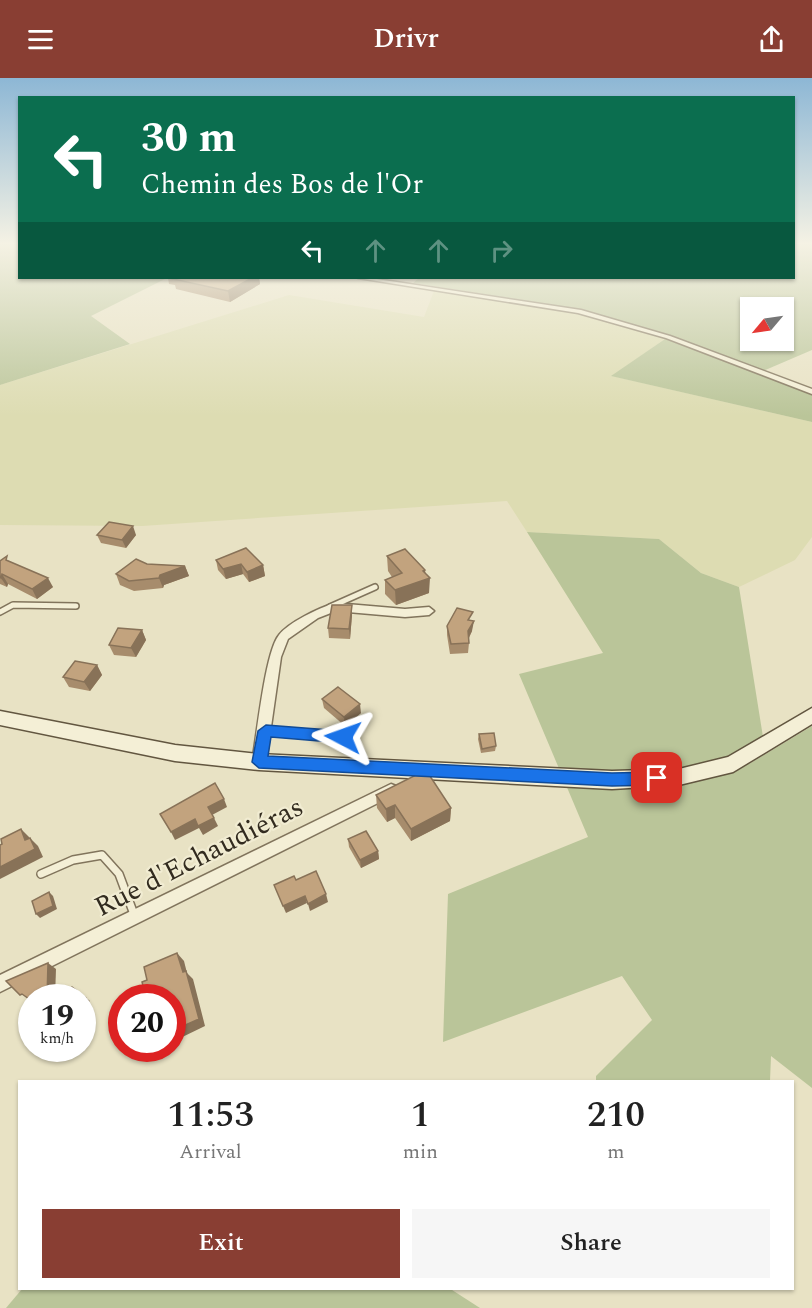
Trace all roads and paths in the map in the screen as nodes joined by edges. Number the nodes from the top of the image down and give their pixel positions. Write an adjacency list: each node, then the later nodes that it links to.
1 (516, 301): 2 (street)
2 (812, 392)
3 (375, 586): 5 (lane)
4 (76, 606): 7 (lane)
5 (327, 609): 6 (street); 10 (street)
6 (429, 611)
7 (0, 612)
8 (812, 715): 13 (main road)
9 (0, 718): 12 (main road)
10 (266, 731): 11 (lane); 12 (street)
11 (343, 737)
12 (259, 762): 13 (main road)
13 (415, 769): 15 (street, Rue d'Echaudiéras)
14 (41, 874): 15 (lane)
15 (135, 918): 16 (street, Rue d'Echaudiéras)
16 (0, 984)

